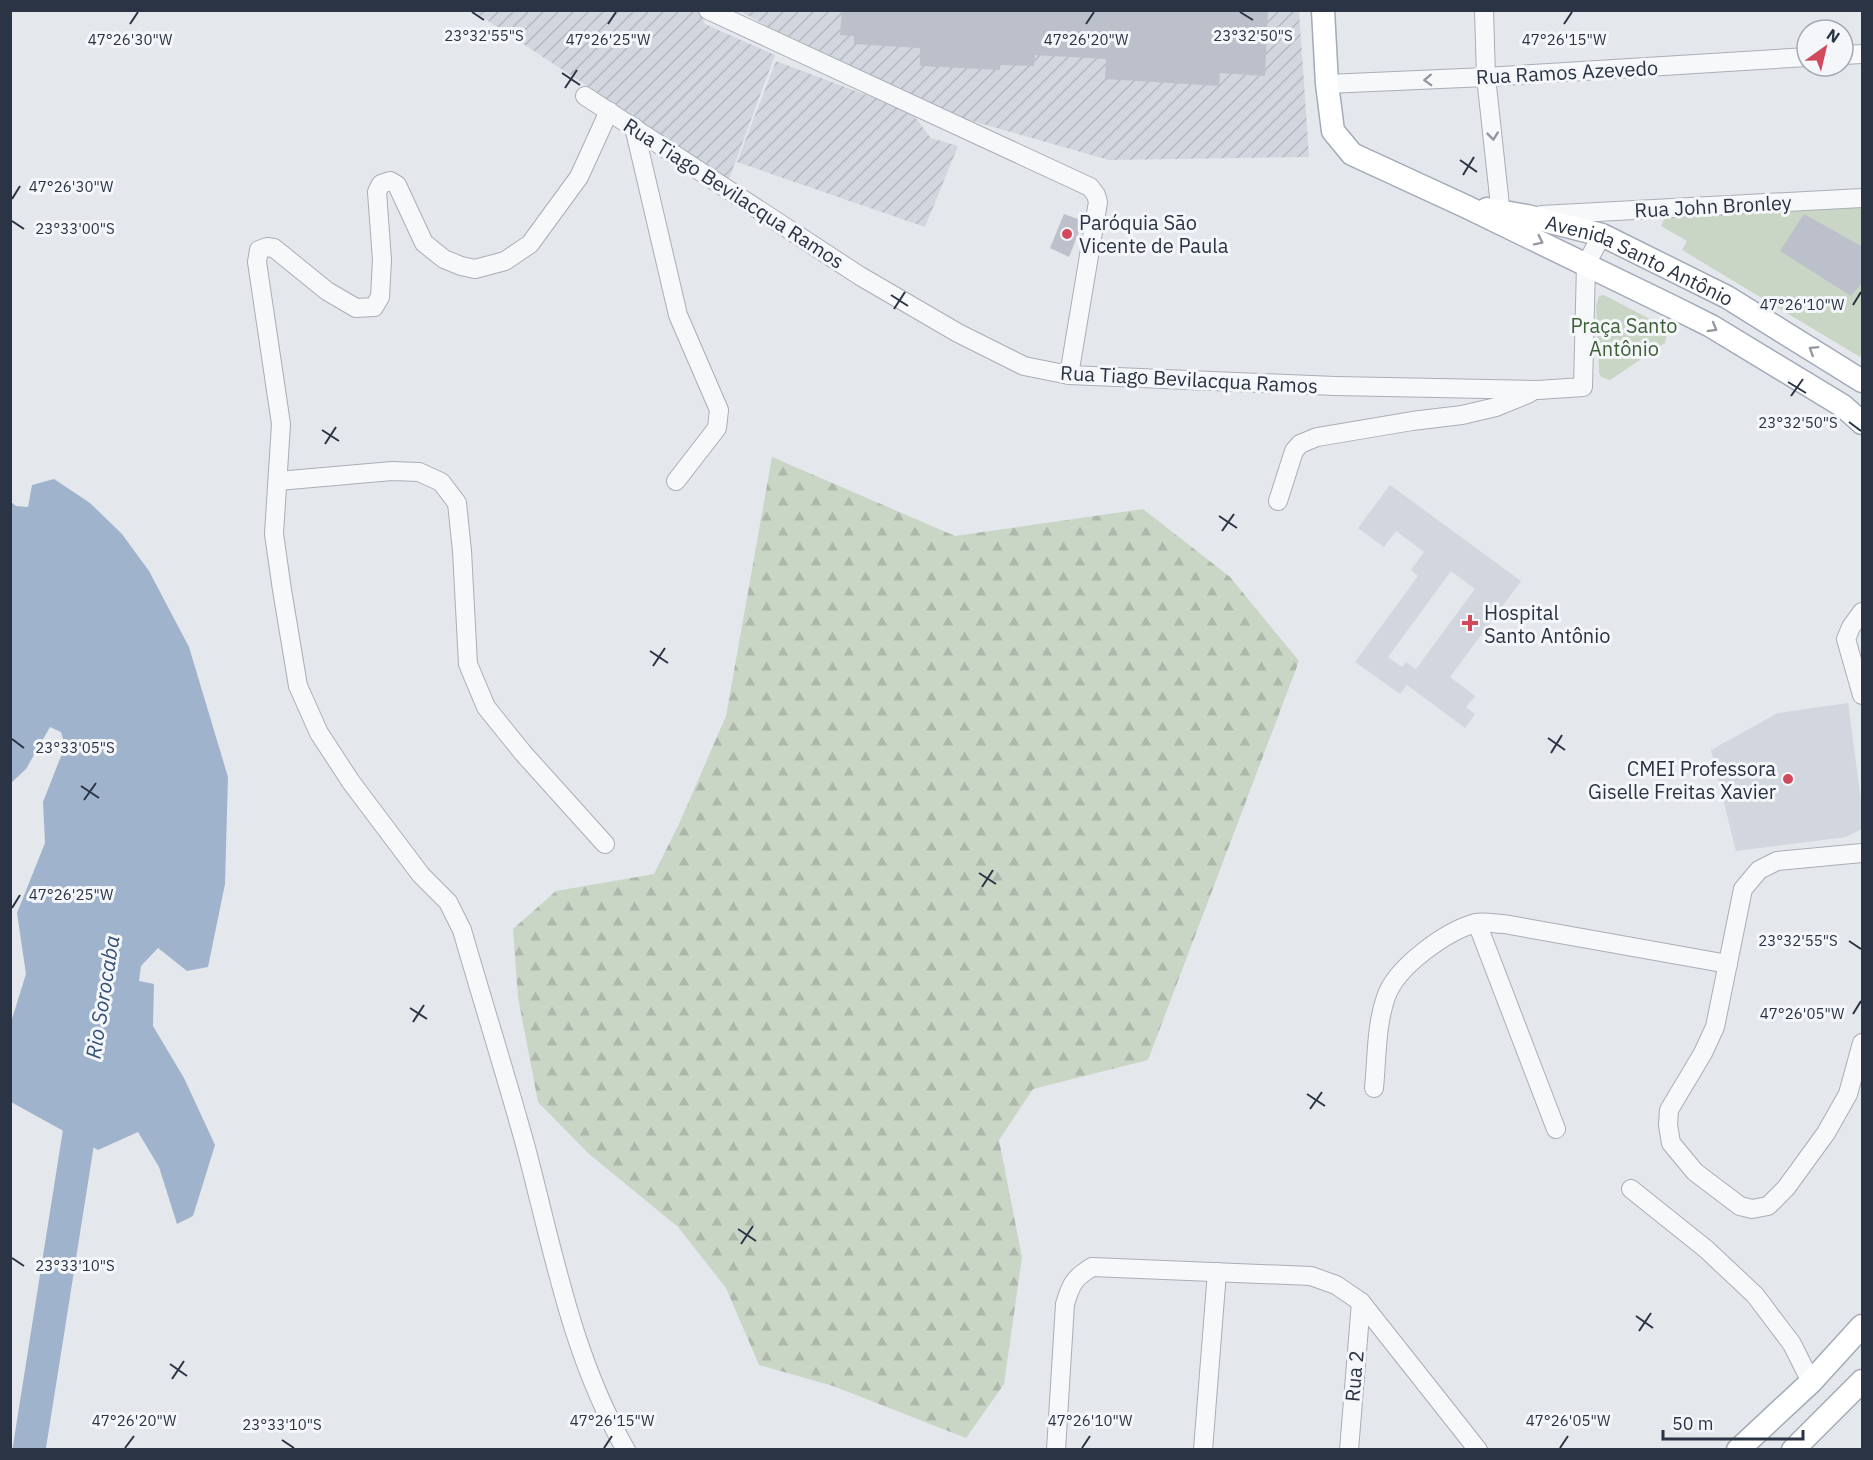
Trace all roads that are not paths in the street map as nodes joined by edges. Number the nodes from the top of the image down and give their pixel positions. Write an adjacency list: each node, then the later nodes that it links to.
1 (708, 10): 15 (street)
2 (1323, 10): 6 (main road, Avenida Santo Antônio)
3 (1484, 10): 5 (street)
4 (1795, 58): 5 (street, Rua Ramos Azevedo)
5 (1486, 77): 6 (street, Rua Ramos Azevedo, one-way to 6); 12 (street, one-way to 12)
6 (1327, 84): 12 (main road, Avenida Santo Antônio)
7 (585, 96): 8 (street, Rua Tiago Bevilacqua Ramos)
8 (609, 111): 9 (street, Rua Tiago Bevilacqua Ramos); 19 (street)
9 (634, 128): 15 (street, Rua Tiago Bevilacqua Ramos); 20 (street)
10 (1863, 198): 11 (street, Rua John Bronley)
11 (1527, 216): 12 (main road, Avenida Santo Antônio); 13 (main road, Avenida Santo Antônio)
12 (1502, 217): 14 (main road, Avenida Santo Antônio, one-way to 14)
13 (1602, 235): 14 (street); 16 (main road, Avenida Santo Antônio, one-way to 13)
14 (1586, 264): 17 (street, Rua Tiago Bevilacqua Ramos); 18 (main road, Avenida Santo Antônio, one-way to 18)
15 (1069, 375): 17 (street, Rua Tiago Bevilacqua Ramos)
16 (1863, 381)
17 (1538, 390): 21 (street)
18 (1863, 423)
19 (278, 481): 24 (street); 37 (street)
20 (676, 481)
21 (1278, 501)
22 (1863, 612): 23 (street)
23 (1863, 695)
24 (605, 844)
25 (1863, 853): 27 (street)
26 (1477, 923): 27 (street); 29 (street); 30 (street)
27 (1728, 964): 28 (street)
28 (1863, 1043)
29 (1374, 1088)
30 (1556, 1129)
31 (1630, 1190): 35 (street)
32 (1216, 1272): 33 (street); 38 (street); 39 (street)
33 (1361, 1302): 40 (street, Rua 2); 41 (street)
34 (1863, 1326): 35 (main road)
35 (1811, 1382): 42 (main road)
36 (1863, 1382): 43 (main road)
37 (626, 1449)
38 (1056, 1449)
39 (1203, 1449)
40 (1348, 1449)
41 (1478, 1449)
42 (1738, 1449)
43 (1793, 1449)

